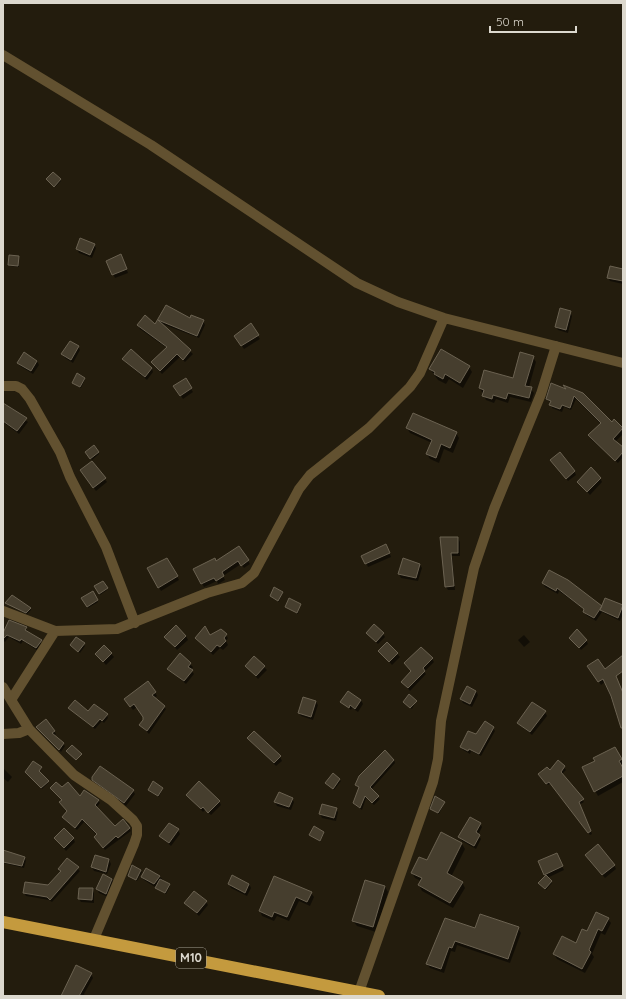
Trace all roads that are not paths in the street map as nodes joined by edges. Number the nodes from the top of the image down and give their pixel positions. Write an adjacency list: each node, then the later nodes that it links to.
1 (3, 55): 2 (street)
2 (444, 318): 3 (street); 7 (street)
3 (556, 346): 4 (street); 15 (street)
4 (623, 363)
5 (3, 386): 7 (street)
6 (3, 611): 8 (street)
7 (135, 623): 8 (street)
8 (55, 632): 10 (street)
9 (3, 687): 10 (street)
10 (11, 700): 11 (street)
11 (29, 729): 12 (street); 14 (street)
12 (3, 734)
13 (3, 922): 14 (highway, M10)
14 (94, 939): 15 (highway, M10)
15 (359, 992): 16 (highway, M10)
16 (380, 996)

